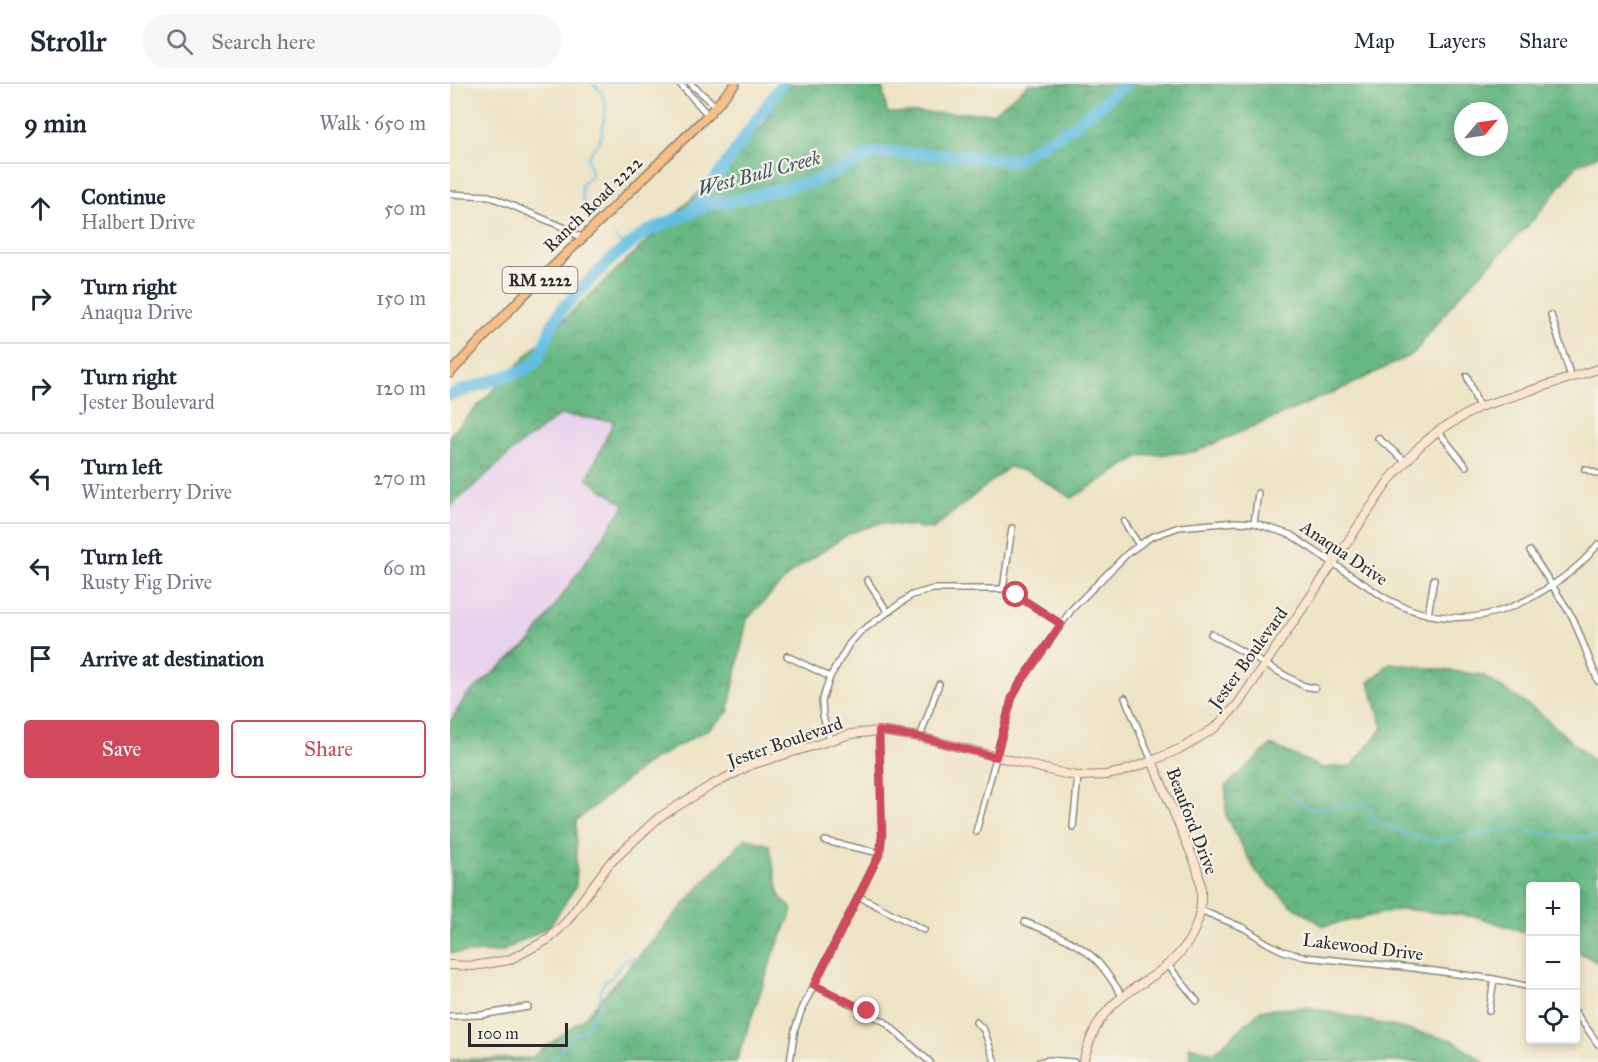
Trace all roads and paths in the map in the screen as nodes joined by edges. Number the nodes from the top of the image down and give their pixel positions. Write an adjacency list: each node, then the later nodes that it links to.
1 (680, 84): 5 (street)
2 (691, 84): 4 (street)
3 (735, 84): 4 (main road, Ranch Road 2222 / RM 2222)
4 (717, 107): 5 (main road, Ranch Road 2222 / RM 2222)
5 (708, 115): 7 (main road, Ranch Road 2222 / RM 2222)
6 (450, 194): 7 (street)
7 (582, 238): 10 (main road, Ranch Road 2222 / RM 2222)
8 (1551, 315): 12 (street)
9 (1598, 369): 12 (street, Jester Boulevard)
10 (450, 374)
11 (1467, 376): 13 (street)
12 (1571, 377): 13 (street, Jester Boulevard)
13 (1479, 407): 14 (street, Jester Boulevard)
14 (1438, 431): 16 (street, Jester Boulevard); 17 (street)
15 (1378, 438): 16 (street)
16 (1405, 461): 27 (street, Jester Boulevard)
17 (1466, 466)
18 (1585, 470): 19 (street)
19 (1598, 474)
20 (1258, 493): 22 (street)
21 (1124, 522): 25 (street)
22 (1254, 523): 25 (street, Anaqua Drive); 27 (street, Anaqua Drive)
23 (1012, 528): 31 (street)
24 (1598, 544): 30 (street, Anaqua Drive)
25 (1139, 545): 34 (street, Anaqua Drive)
26 (1530, 551): 30 (street)
27 (1334, 563): 33 (street, Anaqua Drive); 37 (street, Jester Boulevard)
28 (1434, 579): 33 (street)
29 (867, 580): 32 (street)
30 (1552, 585): 33 (street, Anaqua Drive); 39 (street)
31 (1003, 589): 32 (street); 34 (street)
32 (887, 611): 38 (street)
33 (1428, 615)
34 (1061, 624): 46 (street, Anaqua Drive)
35 (1211, 634): 37 (street)
36 (787, 656): 38 (street)
37 (1264, 665): 41 (street); 47 (street, Jester Boulevard)
38 (830, 677): 45 (street)
39 (1598, 681)
40 (939, 684): 44 (street)
41 (1315, 688)
42 (1125, 698): 47 (street)
43 (879, 731): 44 (street, Jester Boulevard); 45 (street, Jester Boulevard); 52 (street)
44 (920, 737): 46 (street, Jester Boulevard)
45 (830, 740): 57 (street, Jester Boulevard)
46 (996, 757): 48 (street, Jester Boulevard); 50 (street, Anaqua Drive)
47 (1152, 761): 48 (street, Jester Boulevard); 54 (street, Beauford Drive)
48 (1078, 776): 49 (street)
49 (1073, 827)
50 (976, 832)
51 (825, 841): 52 (street)
52 (880, 853): 53 (street)
53 (858, 896): 56 (street); 60 (street)
54 (1200, 910): 58 (street, Beauford Drive); 59 (street, Lakewood Drive)
55 (1025, 922): 62 (street)
56 (924, 930)
57 (450, 965)
58 (1168, 965): 62 (street, Beauford Drive); 63 (street)
59 (1494, 979): 61 (street, Lakewood Drive); 65 (street)
60 (814, 985): 70 (street); 71 (street)
61 (1526, 986)
62 (1123, 997): 75 (street, Beauford Drive)
63 (1197, 1001)
64 (528, 1007): 66 (street)
65 (1489, 1011)
66 (450, 1017)
67 (1580, 1020): 69 (street)
68 (976, 1022): 72 (street)
69 (1598, 1044)
70 (790, 1062)
71 (930, 1062)
72 (995, 1062)
73 (1040, 1062): 74 (street)
74 (1074, 1062)
75 (1083, 1062)

